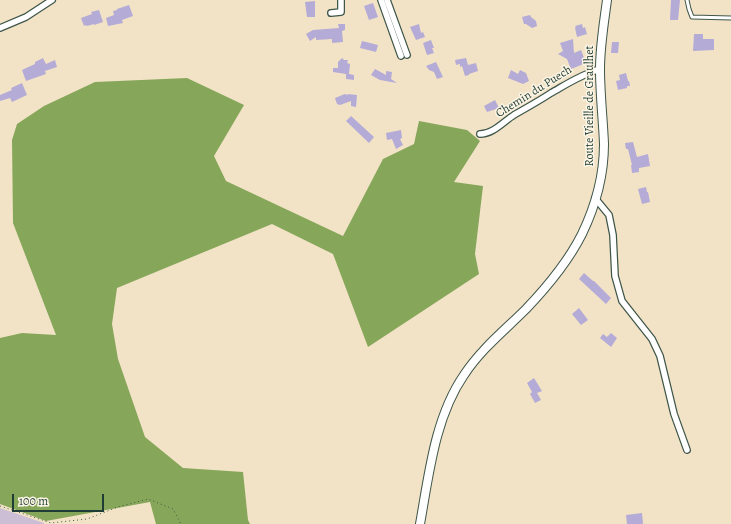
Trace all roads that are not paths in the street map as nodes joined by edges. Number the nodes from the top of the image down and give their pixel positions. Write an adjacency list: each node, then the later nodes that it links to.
1 (52, 0): 9 (street)
2 (341, 0): 7 (street)
3 (382, 0): 11 (street)
4 (387, 0): 10 (street)
5 (607, 0): 12 (main road, Route Vieille de Graulhet)
6 (687, 0): 8 (lane)
7 (331, 13)
8 (731, 18)
9 (0, 28)
10 (407, 55)
11 (401, 56)
12 (600, 69): 13 (street, Chemin du Puech); 14 (main road, Route Vieille de Graulhet)
13 (480, 134)
14 (596, 198): 15 (street); 16 (main road, Route Vieille de Graulhet)
15 (687, 450)
16 (420, 524)

